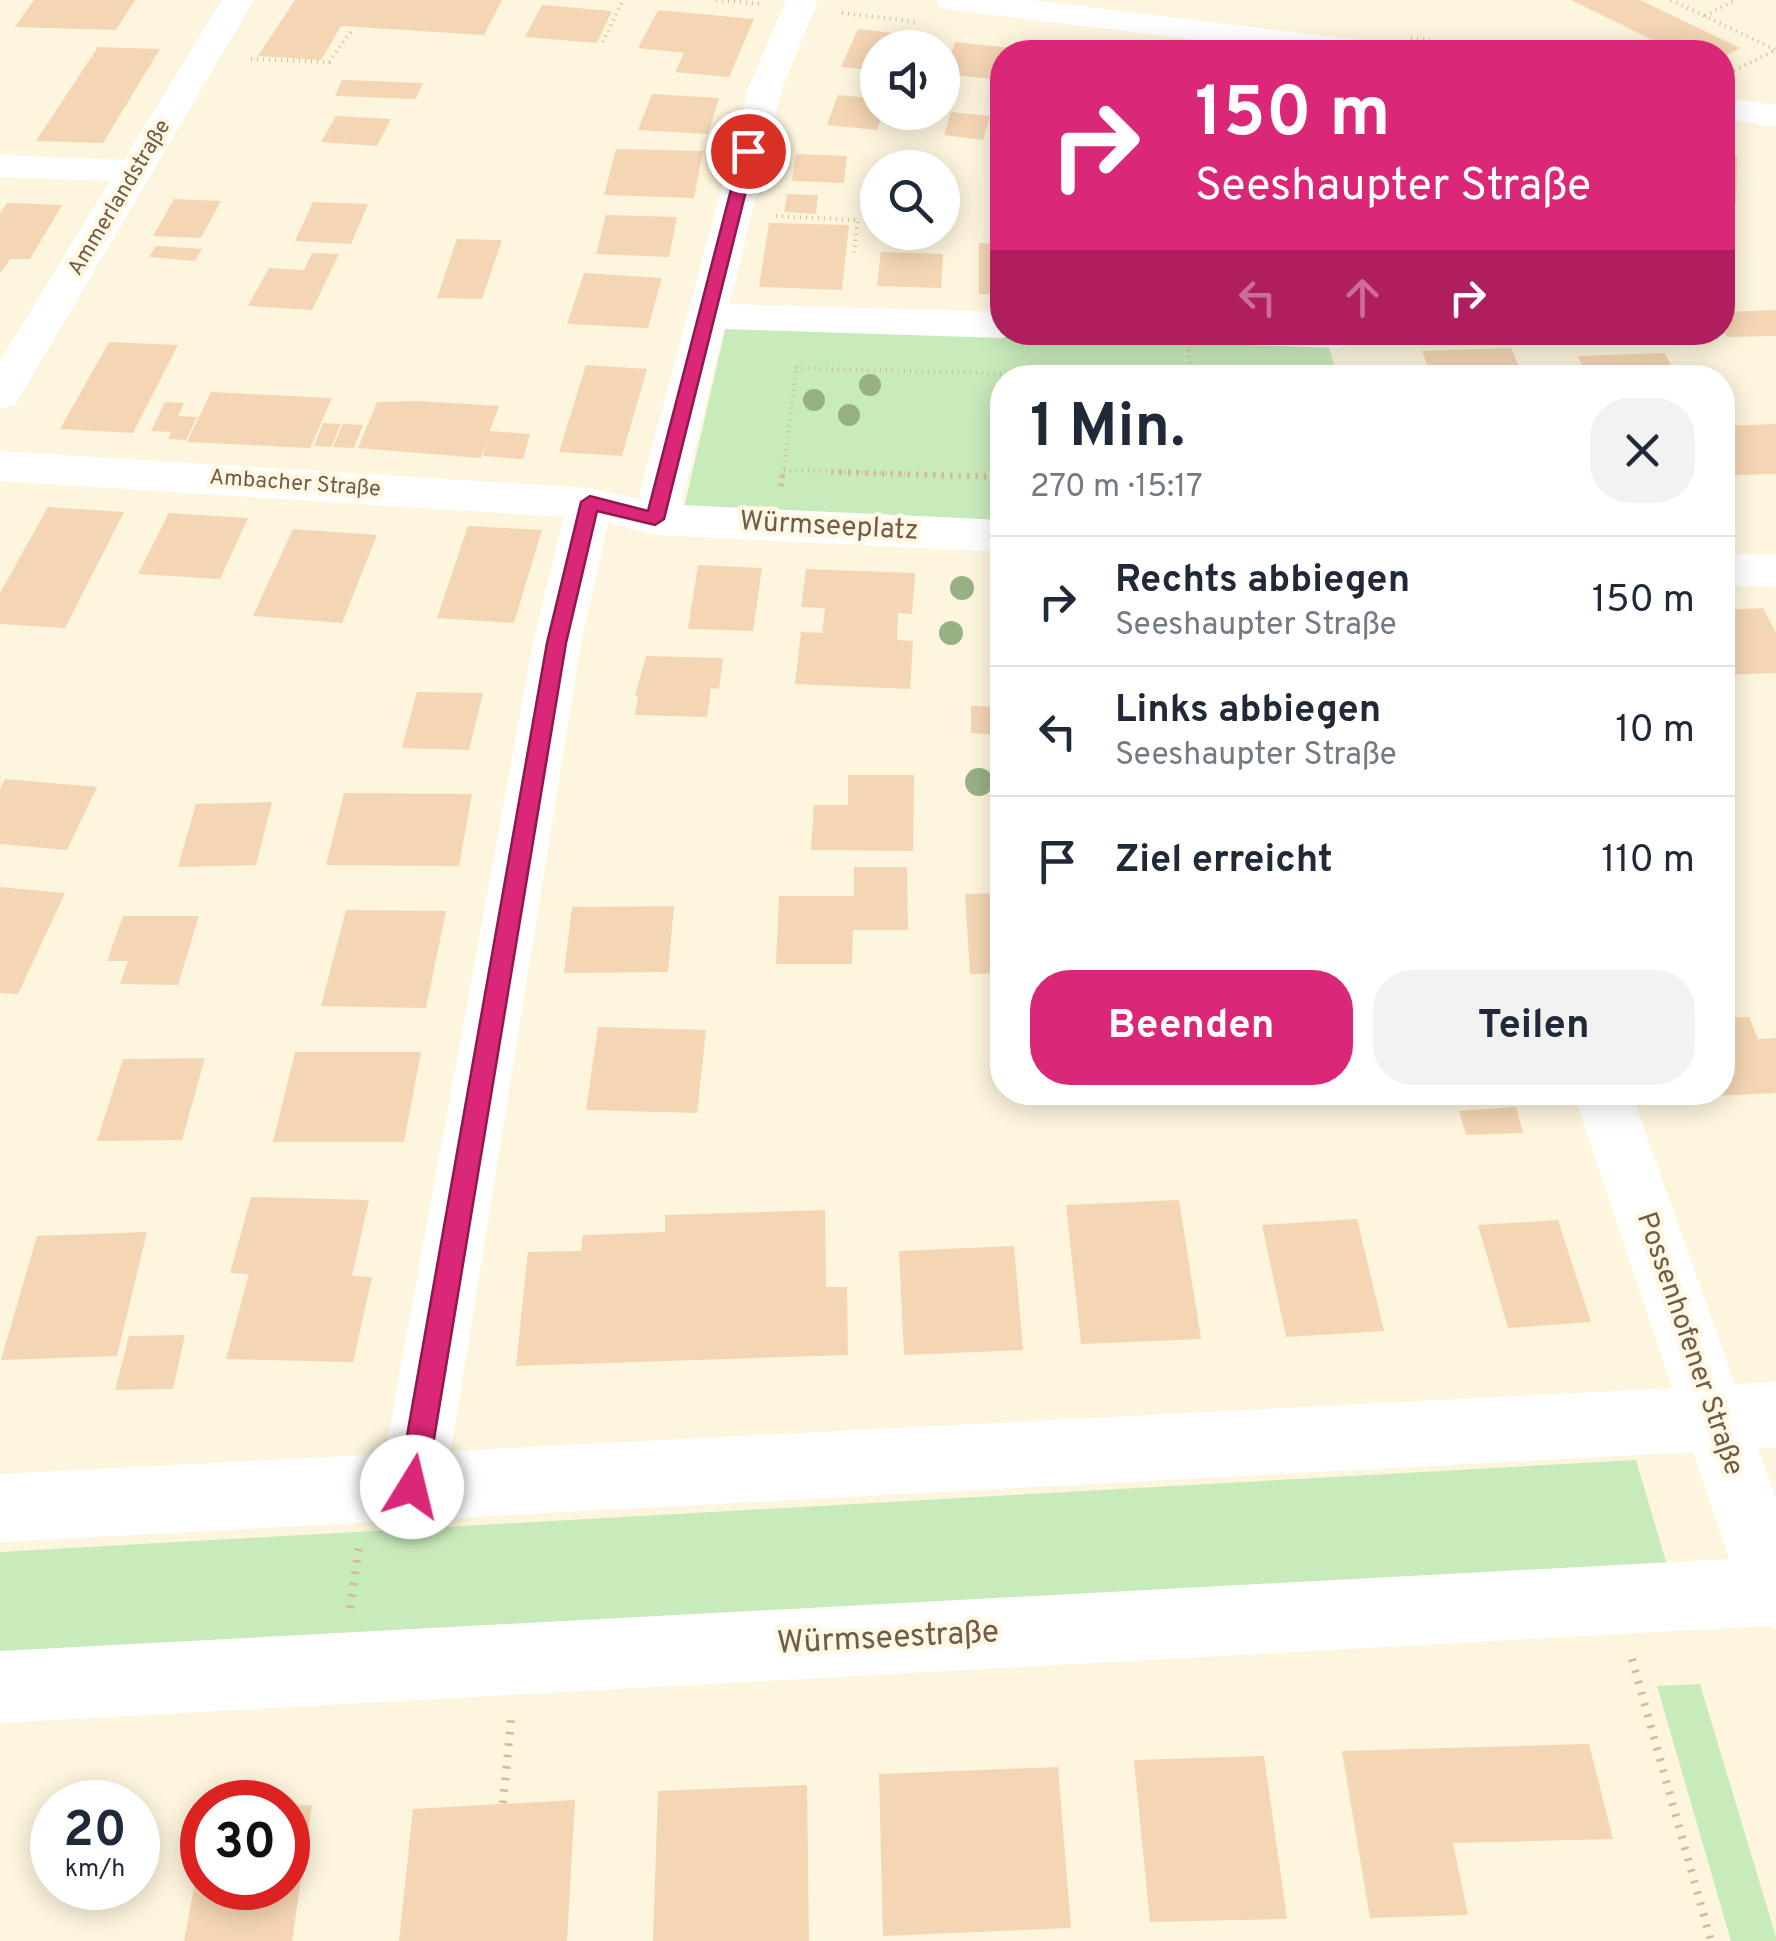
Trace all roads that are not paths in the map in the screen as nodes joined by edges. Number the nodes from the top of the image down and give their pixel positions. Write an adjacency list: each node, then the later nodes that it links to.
1 (238, 0): 9 (street, Ammerlandstraße)
2 (802, 0): 10 (street)
3 (952, 0): 4 (street)
4 (1108, 8): 5 (street)
5 (1263, 40)
6 (1735, 109): 7 (street)
7 (1776, 116)
8 (0, 166): 9 (street)
9 (137, 171): 12 (street, Ammerlandstraße)
10 (706, 316): 11 (street); 15 (street)
11 (990, 325)
12 (0, 395)
13 (0, 466): 14 (street, Ambacher Straße)
14 (590, 502): 15 (street, Ambacher Straße); 21 (street)
15 (655, 519): 16 (street, Würmseeplatz)
16 (990, 535)
17 (1735, 569): 18 (street)
18 (1776, 571)
19 (1608, 1105): 20 (street, Possenhofener Straße)
20 (1745, 1417): 21 (street); 23 (street, Possenhofener Straße)
21 (389, 1488): 22 (street)
22 (0, 1508)
23 (1775, 1592): 24 (street, Würmseestraße)
24 (0, 1687)

